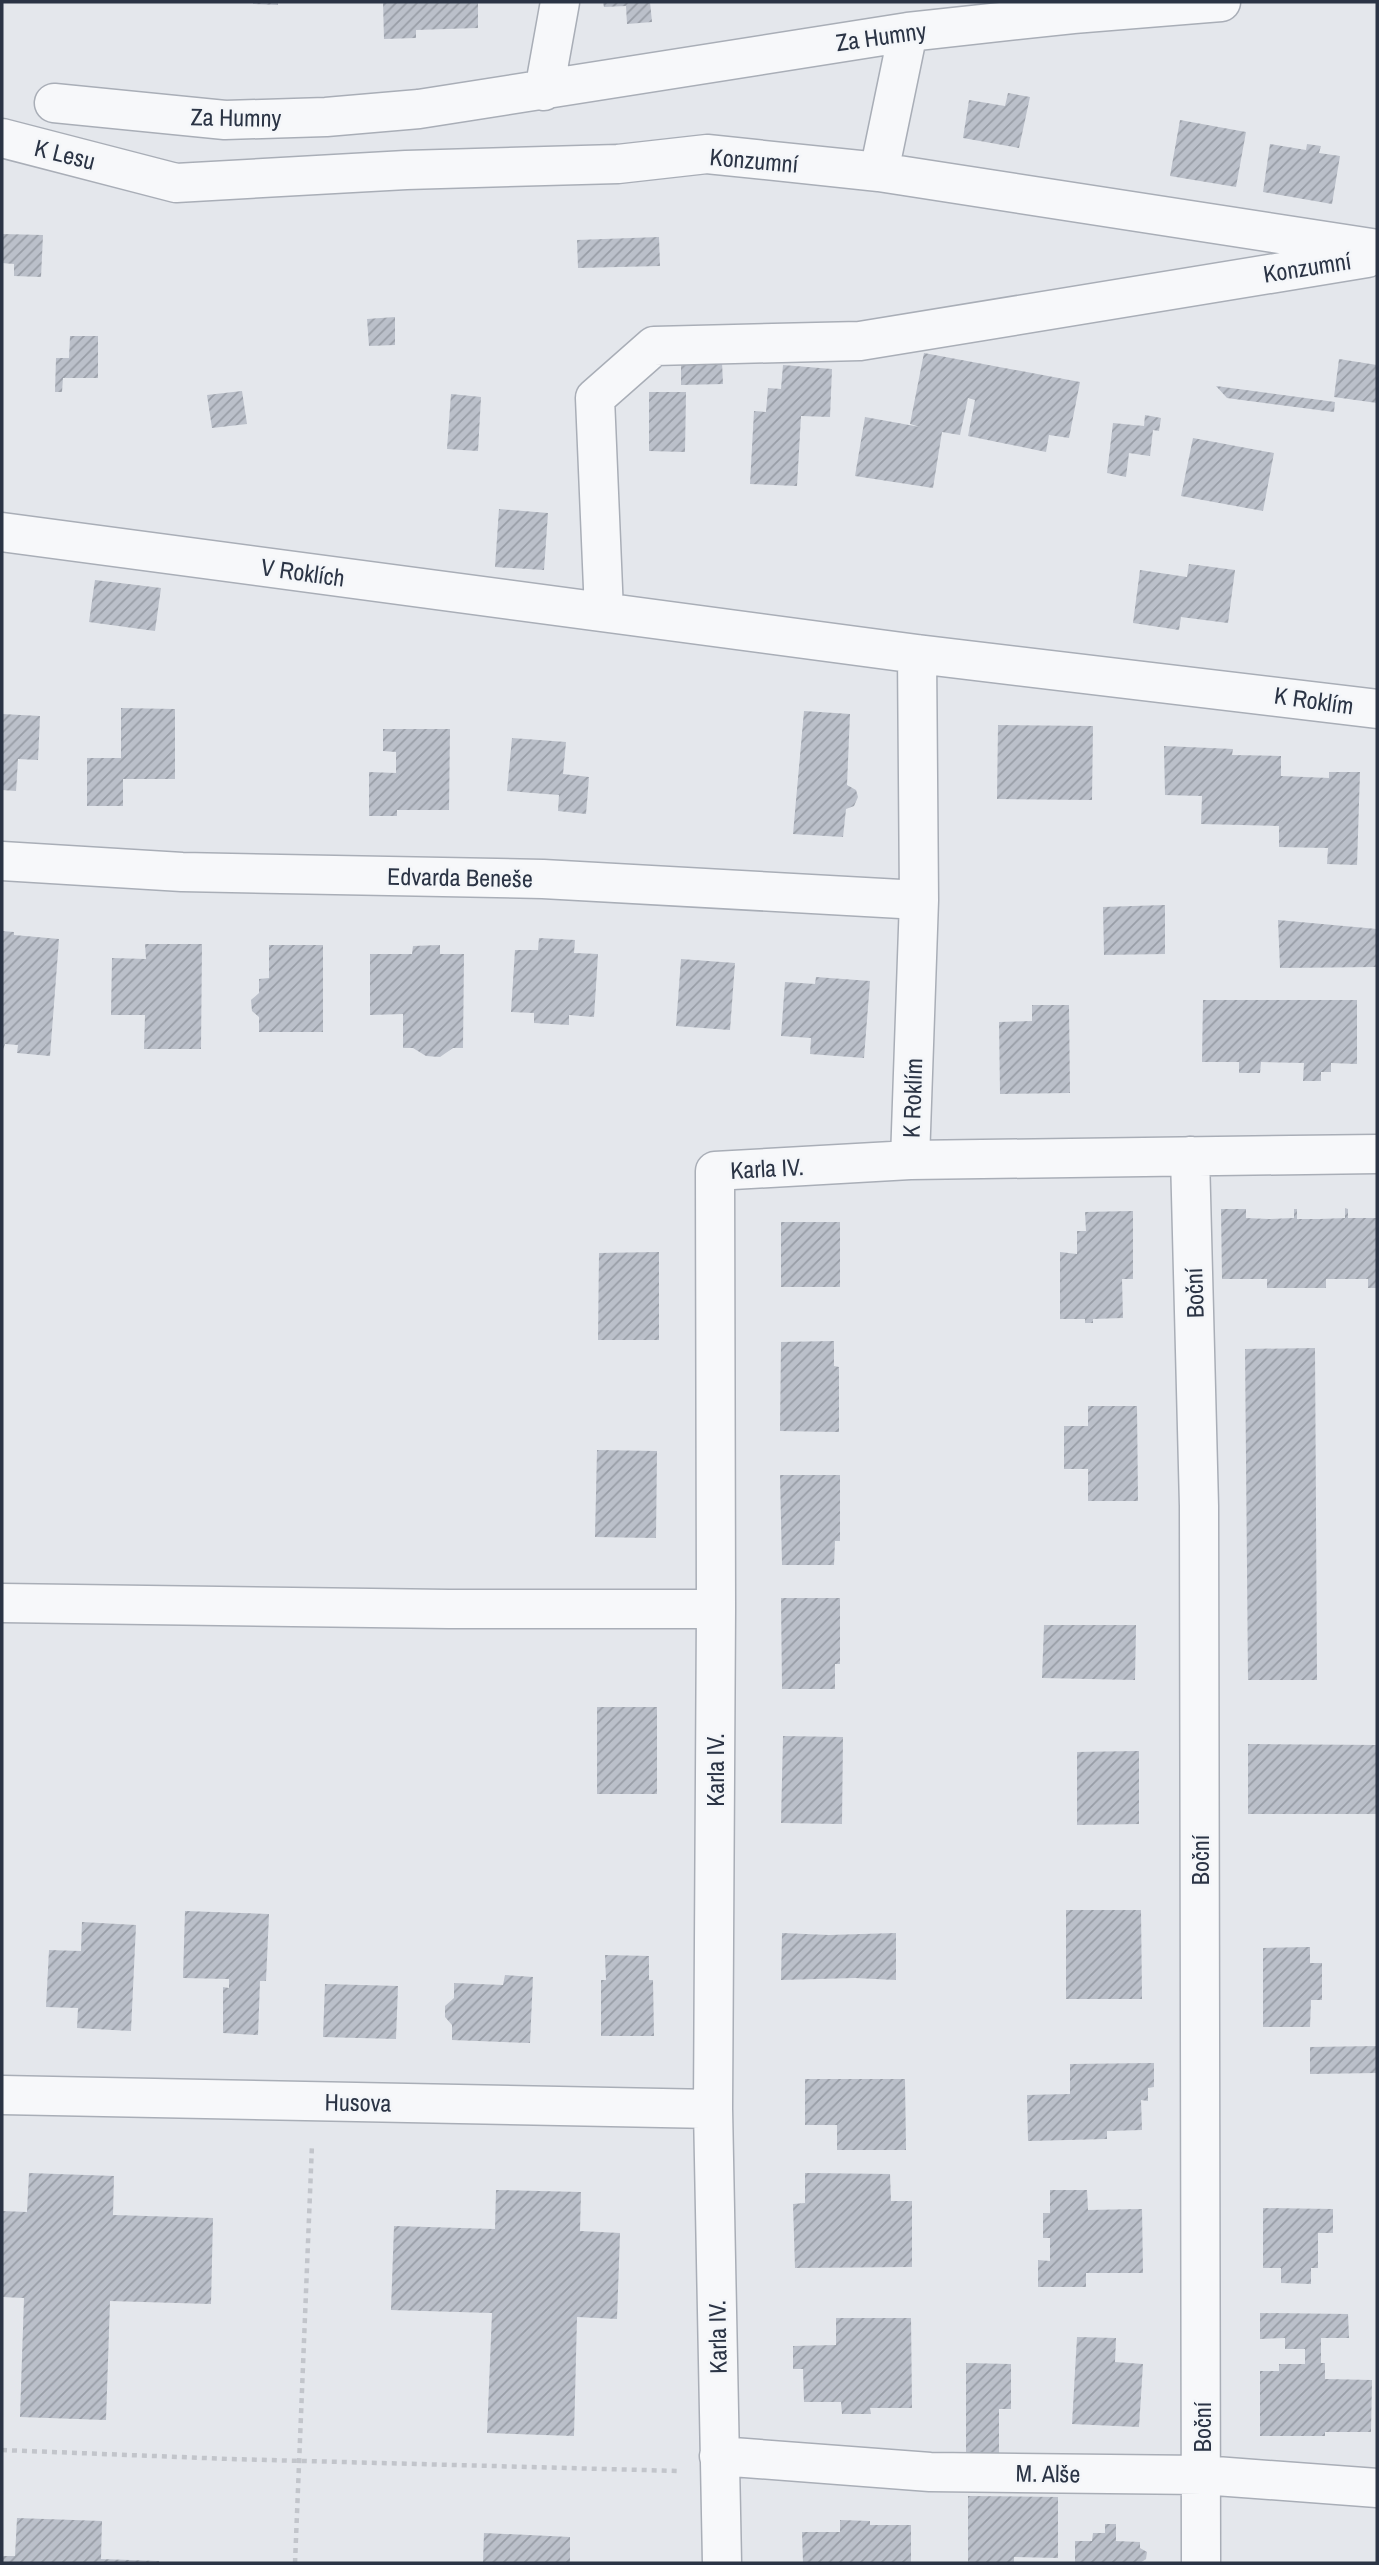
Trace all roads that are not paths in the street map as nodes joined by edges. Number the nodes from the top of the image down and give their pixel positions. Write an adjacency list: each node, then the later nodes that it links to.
1 (559, 2): 5 (street)
2 (1221, 2): 3 (street, Za Humny)
3 (1074, 8): 4 (street, Za Humny)
4 (908, 32): 5 (street, Za Humny); 11 (street)
5 (544, 91): 7 (street, Za Humny)
6 (54, 103): 7 (street, Za Humny)
7 (419, 109): 10 (street)
8 (2, 138): 9 (street, K Lesu)
9 (127, 170): 10 (street, Konzumní)
10 (406, 170): 11 (street, Konzumní)
11 (879, 172): 12 (street, Konzumní)
12 (1377, 249)
13 (1377, 256): 15 (street, Konzumní)
14 (2, 532): 15 (street, V Roklích)
15 (604, 612): 16 (street, K Roklím)
16 (917, 653): 17 (street, K Roklím); 19 (street, K Roklím)
17 (1377, 709)
18 (2, 861): 19 (street, Edvarda Beneše)
19 (919, 900): 22 (street, K Roklím)
20 (1377, 1154): 21 (street, K Roklím)
21 (1190, 1156): 22 (street, K Roklím); 28 (street, Boční)
22 (910, 1160): 24 (street, Karla IV.)
23 (2, 1604): 24 (street)
24 (716, 1609): 26 (street, Karla IV.)
25 (2, 2095): 26 (street, Husova)
26 (713, 2109): 27 (street, Karla IV.)
27 (719, 2464): 28 (street, M. Alše); 30 (street, Karla IV.)
28 (1202, 2475): 29 (street, M. Alše); 31 (street, Boční)
29 (1377, 2488)
30 (722, 2563)
31 (1201, 2563)

